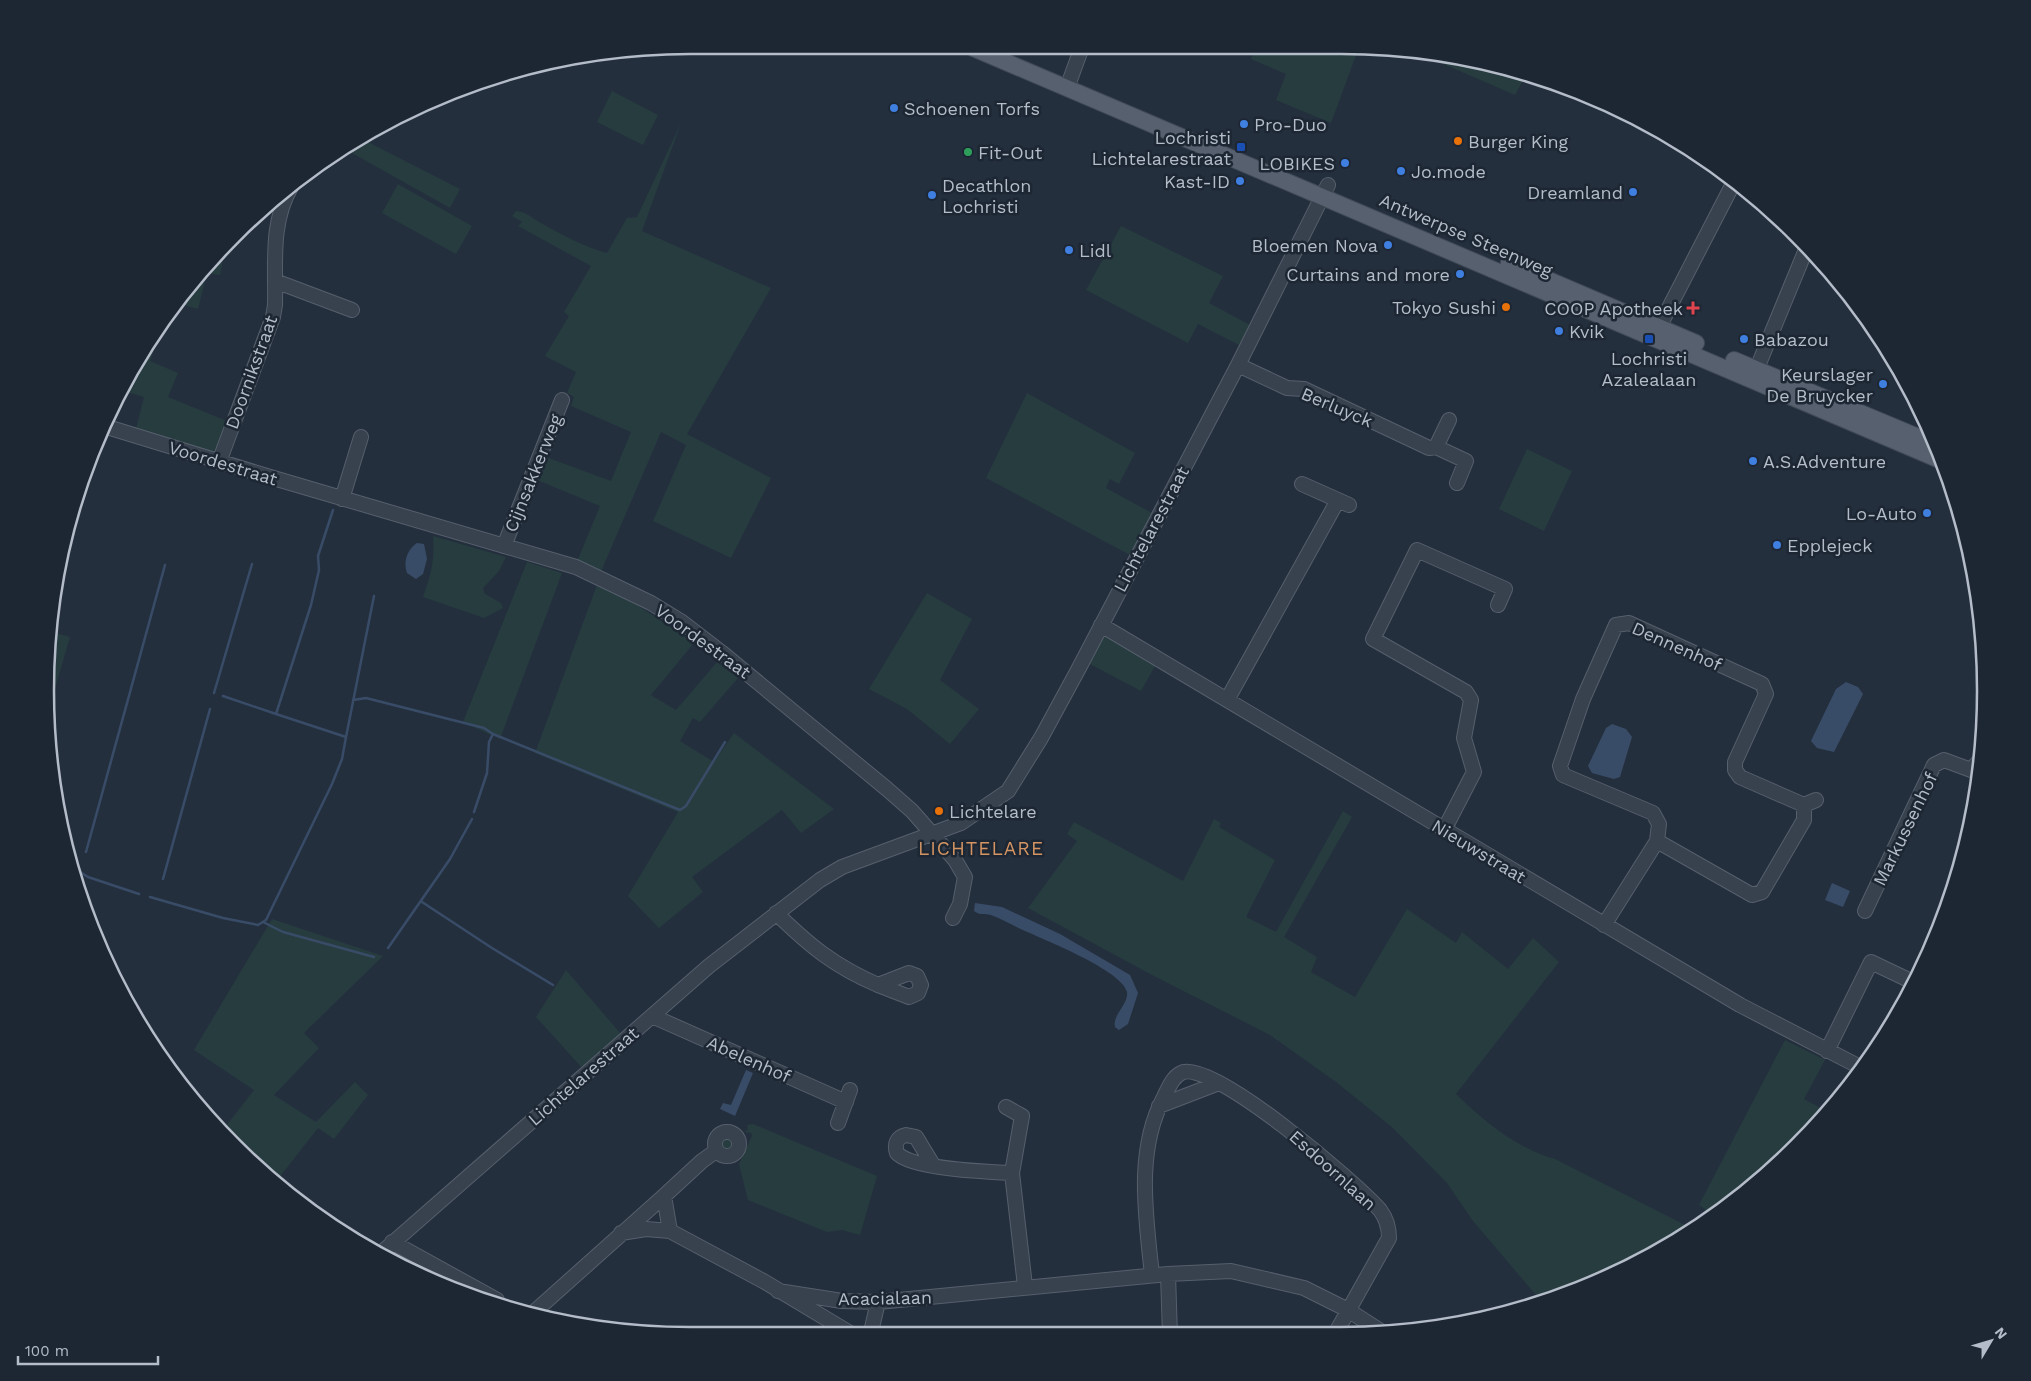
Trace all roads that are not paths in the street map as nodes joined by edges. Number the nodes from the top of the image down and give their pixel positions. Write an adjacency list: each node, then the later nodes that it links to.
1 (989, 54): 4 (main road, Antwerpse Steenweg)
2 (1010, 54): 4 (main road, Antwerpse Steenweg)
3 (1079, 54): 4 (street)
4 (1069, 83): 6 (main road, Antwerpse Steenweg)
5 (1731, 188): 11 (street)
6 (1325, 190): 11 (main road, Antwerpse Steenweg); 12 (street, Lichtelarestraat)
7 (285, 200): 9 (street, Doornikstraat)
8 (1804, 254): 13 (street)
9 (276, 281): 10 (street); 21 (street, Doornikstraat)
10 (352, 310)
11 (1656, 332): 13 (main road, Antwerpse Steenweg)
12 (1238, 365): 19 (street, Berluyck); 27 (street, Lichtelarestraat)
13 (1755, 373): 18 (main road, Antwerpse Steenweg); 20 (main road, Antwerpse Steenweg)
14 (562, 400): 25 (street, Cijnsakkerweg)
15 (1449, 420): 19 (street)
16 (110, 428): 21 (street, Voordestraat)
17 (361, 437): 24 (street)
18 (1927, 441)
19 (1436, 447): 22 (street, Berluyck)
20 (1932, 456)
21 (219, 462): 24 (street, Voordestraat)
22 (1457, 483)
23 (1302, 484): 28 (street)
24 (342, 499): 25 (street, Voordestraat)
25 (504, 546): 31 (street, Voordestraat)
26 (1498, 605): 30 (street)
27 (1101, 626): 28 (street, Nieuwstraat); 31 (street, Lichtelarestraat)
28 (1227, 700): 30 (street, Nieuwstraat)
29 (1973, 768): 33 (street, Markussenhof)
30 (1444, 830): 36 (street, Nieuwstraat)
31 (932, 835): 34 (street, Lichtelarestraat); 35 (street)
32 (1657, 841): 32 (street, Dennenhof); 36 (street)
33 (1865, 911)
34 (776, 913): 38 (street); 39 (street, Lichtelarestraat)
35 (953, 918)
36 (1604, 925): 40 (street, Nieuwstraat)
37 (1908, 980): 40 (street)
38 (878, 985)
39 (652, 1016): 45 (street, Abelenhof); 52 (street, Lichtelarestraat)
40 (1827, 1051): 41 (street, Nieuwstraat)
41 (1855, 1065)
42 (1219, 1083): 43 (street); 43 (street, Esdoornlaan); 61 (street, Esdoornlaan)
43 (1159, 1106): 55 (street, Esdoornlaan)
44 (1006, 1107): 48 (street)
45 (838, 1123)
46 (716, 1151): 49 (street)
47 (933, 1166): 48 (street)
48 (1012, 1173): 56 (street)
49 (664, 1196): 50 (street); 51 (street)
50 (670, 1231): 51 (street, Acacialaan); 58 (street, Acacialaan)
51 (620, 1233): 60 (street)
52 (392, 1242): 53 (street, Lichtelarestraat); 57 (street)
53 (385, 1249)
54 (1168, 1274): 55 (street, Acacialaan); 61 (street, Acacialaan); 65 (street)
55 (1152, 1275): 56 (street, Acacialaan)
56 (1025, 1286): 59 (street, Acacialaan)
57 (481, 1291)
58 (778, 1291): 59 (street, Acacialaan); 63 (street)
59 (878, 1302): 64 (street)
60 (538, 1309)
61 (1348, 1310): 62 (street, Acacialaan); 66 (street, Esdoornlaan)
62 (1373, 1326)
63 (840, 1327)
64 (872, 1327)
65 (1170, 1327)
66 (1339, 1327)

